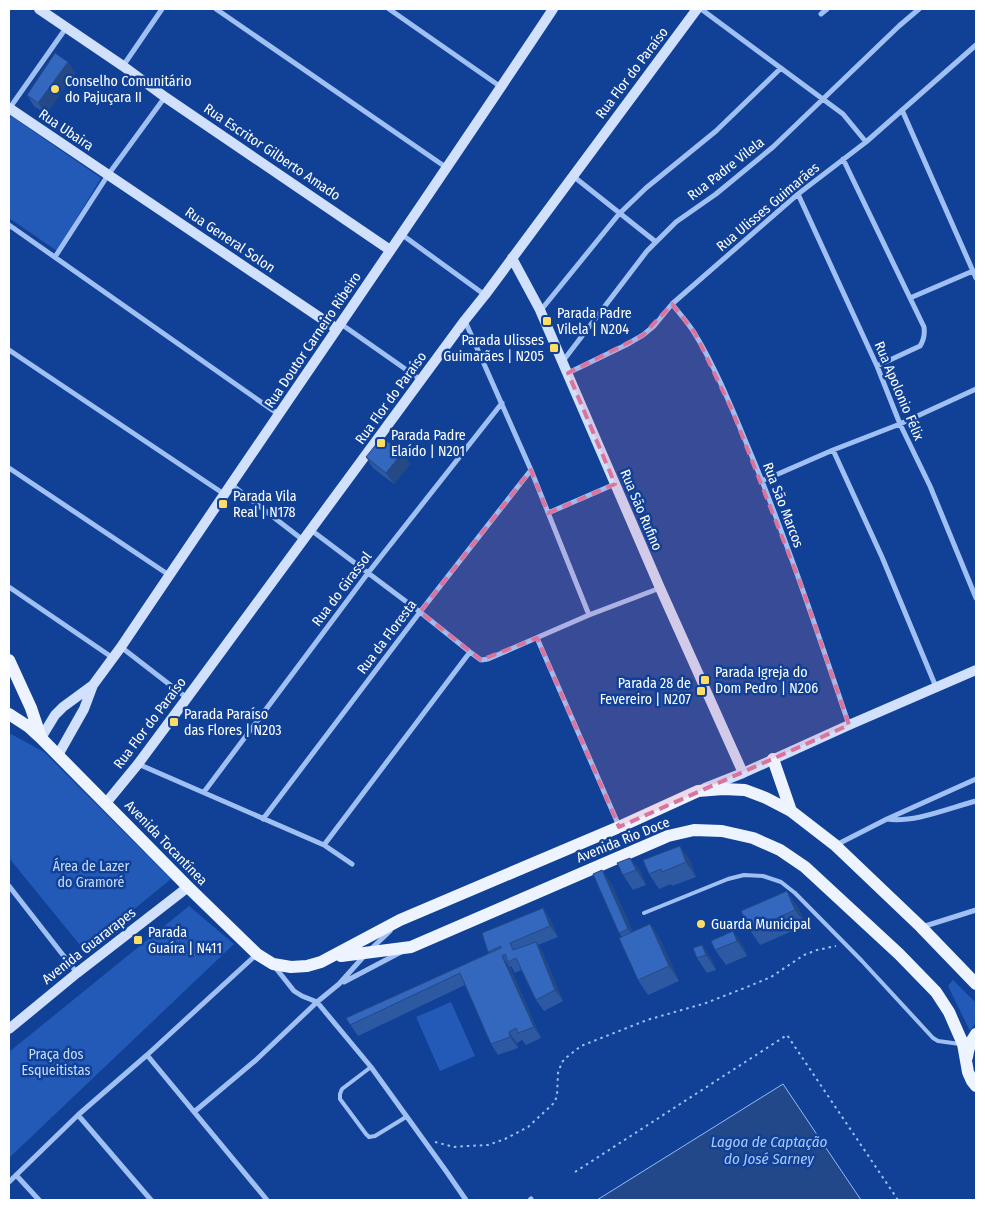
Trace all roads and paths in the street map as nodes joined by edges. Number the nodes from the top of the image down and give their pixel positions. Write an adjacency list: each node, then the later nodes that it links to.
1 (39, 9): 11 (street, Rua Escritor Gilberto Amado)
2 (162, 9): 13 (street)
3 (216, 9): 22 (street)
4 (388, 9): 15 (street)
5 (553, 9): 15 (street, Rua Doutor Carneiro Ribeiro)
6 (697, 9): 24 (street, Rua Flor do Paraíso)
7 (701, 9): 14 (street)
8 (827, 9): 10 (street)
9 (919, 9): 17 (street, Rua Padre Vilela)
10 (821, 14)
11 (66, 28): 13 (street, Rua Escritor Gilberto Amado); 18 (street)
12 (976, 45): 19 (street, Rua Ulisses Guimarães)
13 (123, 66): 16 (street, Rua Escritor Gilberto Amado)
14 (781, 68): 17 (street); 26 (street)
15 (501, 87): 22 (street, Rua Doutor Carneiro Ribeiro)
16 (165, 97): 23 (street); 30 (street, Rua Escritor Gilberto Amado)
17 (823, 99): 20 (street); 29 (street, Rua Padre Vilela)
18 (9, 108): 23 (street, Rua Ubaira)
19 (902, 110): 20 (street, Rua Ulisses Guimarães); 33 (street)
20 (866, 142): 21 (street, Rua Ulisses Guimarães)
21 (843, 160): 25 (street, Rua Ulisses Guimarães); 36 (street)
22 (447, 168): 28 (street, Rua Doutor Carneiro Ribeiro)
23 (108, 175): 31 (street); 40 (street, Rua General Solon)
24 (573, 176): 26 (street); 32 (street, Rua Flor do Paraíso)
25 (798, 194): 37 (street, Rua Ulisses Guimarães); 43 (street, Rua Apolonio Félix)
26 (620, 213): 29 (street); 38 (street)
27 (10, 228): 31 (street)
28 (401, 234): 30 (street, Rua Doutor Carneiro Ribeiro); 35 (street)
29 (656, 242): 42 (street, Rua Padre Vilela)
30 (390, 250): 40 (street, Rua Doutor Carneiro Ribeiro)
31 (55, 257): 48 (street)
32 (512, 258): 35 (street, Rua Flor do Paraíso); 38 (street, Rua São Rufino)
33 (973, 270): 34 (street); 36 (street)
34 (976, 278)
35 (485, 295): 39 (street, Rua Flor do Paraíso)
36 (910, 298): 43 (street)
37 (672, 304): 44 (street, Rua Ulisses Guimarães); 53 (street, Rua São Marcos)
38 (540, 310): 42 (street, Rua São Rufino)
39 (465, 320): 45 (street, Rua Flor do Paraíso); 47 (street)
40 (339, 326): 45 (street, Rua General Solon); 48 (street, Rua Doutor Carneiro Ribeiro)
41 (9, 350): 56 (street)
42 (563, 361): 44 (street, Rua São Rufino)
43 (877, 366): 49 (street, Rua Apolonio Félix)
44 (568, 373): 54 (street, Rua São Rufino)
45 (421, 380): 58 (street, Rua Flor do Paraíso)
46 (976, 389): 49 (street)
47 (502, 402): 52 (street); 60 (street, Rua do Girassol)
48 (279, 415): 55 (street, Rua Doutor Carneiro Ribeiro)
49 (900, 424): 50 (street); 64 (street, Rua Apolonio Félix)
50 (832, 450): 53 (street); 74 (street)
51 (9, 468): 61 (street)
52 (531, 470): 57 (street); 65 (street, Rua da Floresta)
53 (762, 481): 77 (street, Rua São Marcos)
54 (615, 484): 57 (street); 63 (street, Rua São Rufino)
55 (232, 485): 56 (street, Rua Doutor Carneiro Ribeiro); 59 (street)
56 (225, 494): 61 (street, Rua Doutor Carneiro Ribeiro)
57 (548, 513): 66 (street)
58 (311, 530): 59 (street, Rua Flor do Paraíso); 60 (street)
59 (303, 540): 75 (street, Rua Flor do Paraíso)
60 (368, 573): 65 (street); 85 (street, Rua do Girassol)
61 (169, 576): 68 (street, Rua Doutor Carneiro Ribeiro)
62 (9, 587): 70 (street)
63 (660, 588): 66 (street); 82 (street, Rua São Rufino)
64 (976, 598)
65 (420, 612): 69 (street); 89 (street, Rua da Floresta)
66 (589, 615): 67 (street)
67 (538, 638): 69 (street); 91 (street)
68 (121, 647): 70 (street, Rua Doutor Carneiro Ribeiro); 75 (street)
69 (470, 652): 92 (street)
70 (113, 658): 73 (street, Rua Doutor Carneiro Ribeiro)
71 (9, 660): 78 (main road, Avenida Tocantínea)
72 (976, 670): 74 (street)
73 (94, 684): 78 (street, Rua Doutor Carneiro Ribeiro); 79 (street, Rua Doutor Carneiro Ribeiro)
74 (936, 687): 77 (street)
75 (187, 698): 81 (street, Rua Flor do Paraíso)
76 (9, 714): 78 (main road, Avenida Tocantínea)
77 (849, 725): 80 (street)
78 (41, 738): 79 (main road, Avenida Tocantínea)
79 (58, 755): 87 (main road, Avenida Tocantínea)
80 (773, 760): 82 (street); 88 (main road)
81 (138, 764): 85 (street); 87 (street, Rua Flor do Paraíso)
82 (743, 773): 84 (street)
83 (976, 779): 90 (street)
84 (698, 791): 88 (main road, Avenida Rio Doce); 91 (main road, Avenida Rio Doce)
85 (204, 792): 89 (street)
86 (976, 801): 90 (street)
87 (106, 803): 96 (main road, Avenida Tocantínea)
88 (791, 811): 93 (main road, Avenida Rio Doce)
89 (264, 819): 92 (street)
90 (887, 819): 93 (street)
91 (620, 827): 99 (main road, Avenida Rio Doce)
92 (324, 845): 94 (street)
93 (835, 845): 100 (main road, Avenida Rio Doce)
94 (352, 864)
95 (9, 886): 107 (street)
96 (188, 887): 104 (main road, Avenida Tocantínea); 107 (street, Avenida Guararapes)
97 (976, 910): 100 (street)
98 (644, 913): 101 (lane)
99 (400, 920): 103 (street, Avenida Rio Doce); 105 (main road, Avenida Rio Doce)
100 (921, 927): 109 (main road, Avenida Rio Doce)
101 (846, 944): 113 (lane); 121 (path)
102 (411, 947): 103 (main road, Avenida Rio Doce); 108 (street, Avenida Rio Doce); 113 (main road, Avenida Rio Doce)
103 (368, 952): 105 (main road, Avenida Rio Doce); 108 (street, Avenida Rio Doce)
104 (256, 954): 106 (main road, Avenida Tocantínea); 114 (street)
105 (331, 957): 106 (main road, Avenida Rio Doce)
106 (273, 964): 110 (street)
107 (77, 973): 111 (street, Avenida Guararapes)
108 (339, 984): 110 (street, Avenida Rio Doce)
109 (976, 984)
110 (317, 1002): 116 (street); 118 (street, Avenida Rio Doce)
111 (9, 1028)
112 (976, 1034): 115 (main road)
113 (962, 1044): 115 (main road, Avenida Rio Doce)
114 (147, 1055): 118 (street); 119 (street)
115 (967, 1062): 117 (main road, Avenida Rio Doce)
116 (371, 1068): 120 (street); 120 (lane)
117 (976, 1086)
118 (194, 1112): 127 (street)
119 (78, 1115): 123 (street); 126 (street)
120 (406, 1117): 121 (street)
121 (421, 1138): 128 (street)
122 (575, 1172): 129 (path)
123 (16, 1175): 124 (street); 125 (street)
124 (9, 1182)
125 (39, 1200)
126 (151, 1200)
127 (267, 1200)
128 (466, 1200)
129 (898, 1200)

